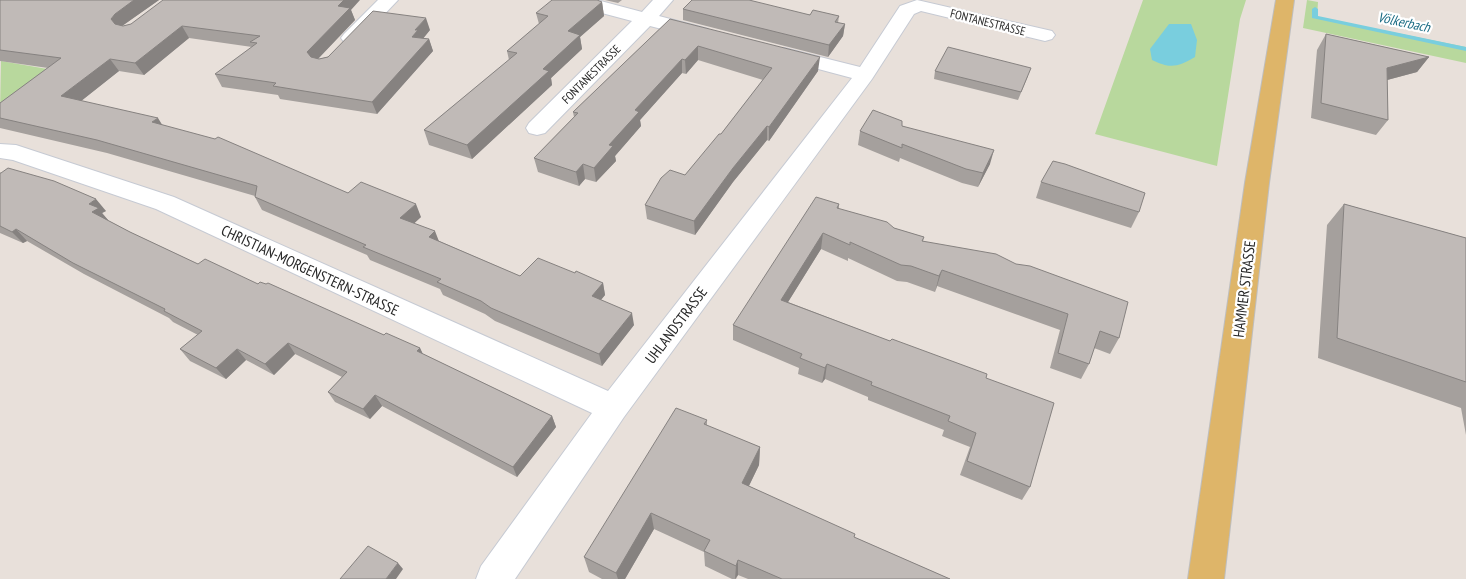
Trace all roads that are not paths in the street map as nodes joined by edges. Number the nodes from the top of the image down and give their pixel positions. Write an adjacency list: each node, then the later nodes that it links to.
1 (389, 0): 8 (street)
2 (575, 0): 5 (street)
3 (664, 0): 5 (street, FONTANESTRASSE)
4 (1285, 0): 15 (main road, HAMMER STRASSE)
5 (646, 19): 7 (street); 11 (street, FONTANESTRASSE)
6 (1045, 35): 10 (street, FONTANESTRASSE)
7 (722, 39)
8 (340, 49)
9 (769, 51): 10 (street)
10 (865, 75): 13 (street, UHLANDSTRASSE)
11 (537, 128)
12 (0, 151): 13 (street, CHRISTIAN-MORGENSTERN-STRASSE)
13 (613, 408): 14 (street, UHLANDSTRASSE)
14 (494, 579)
15 (1206, 579)

